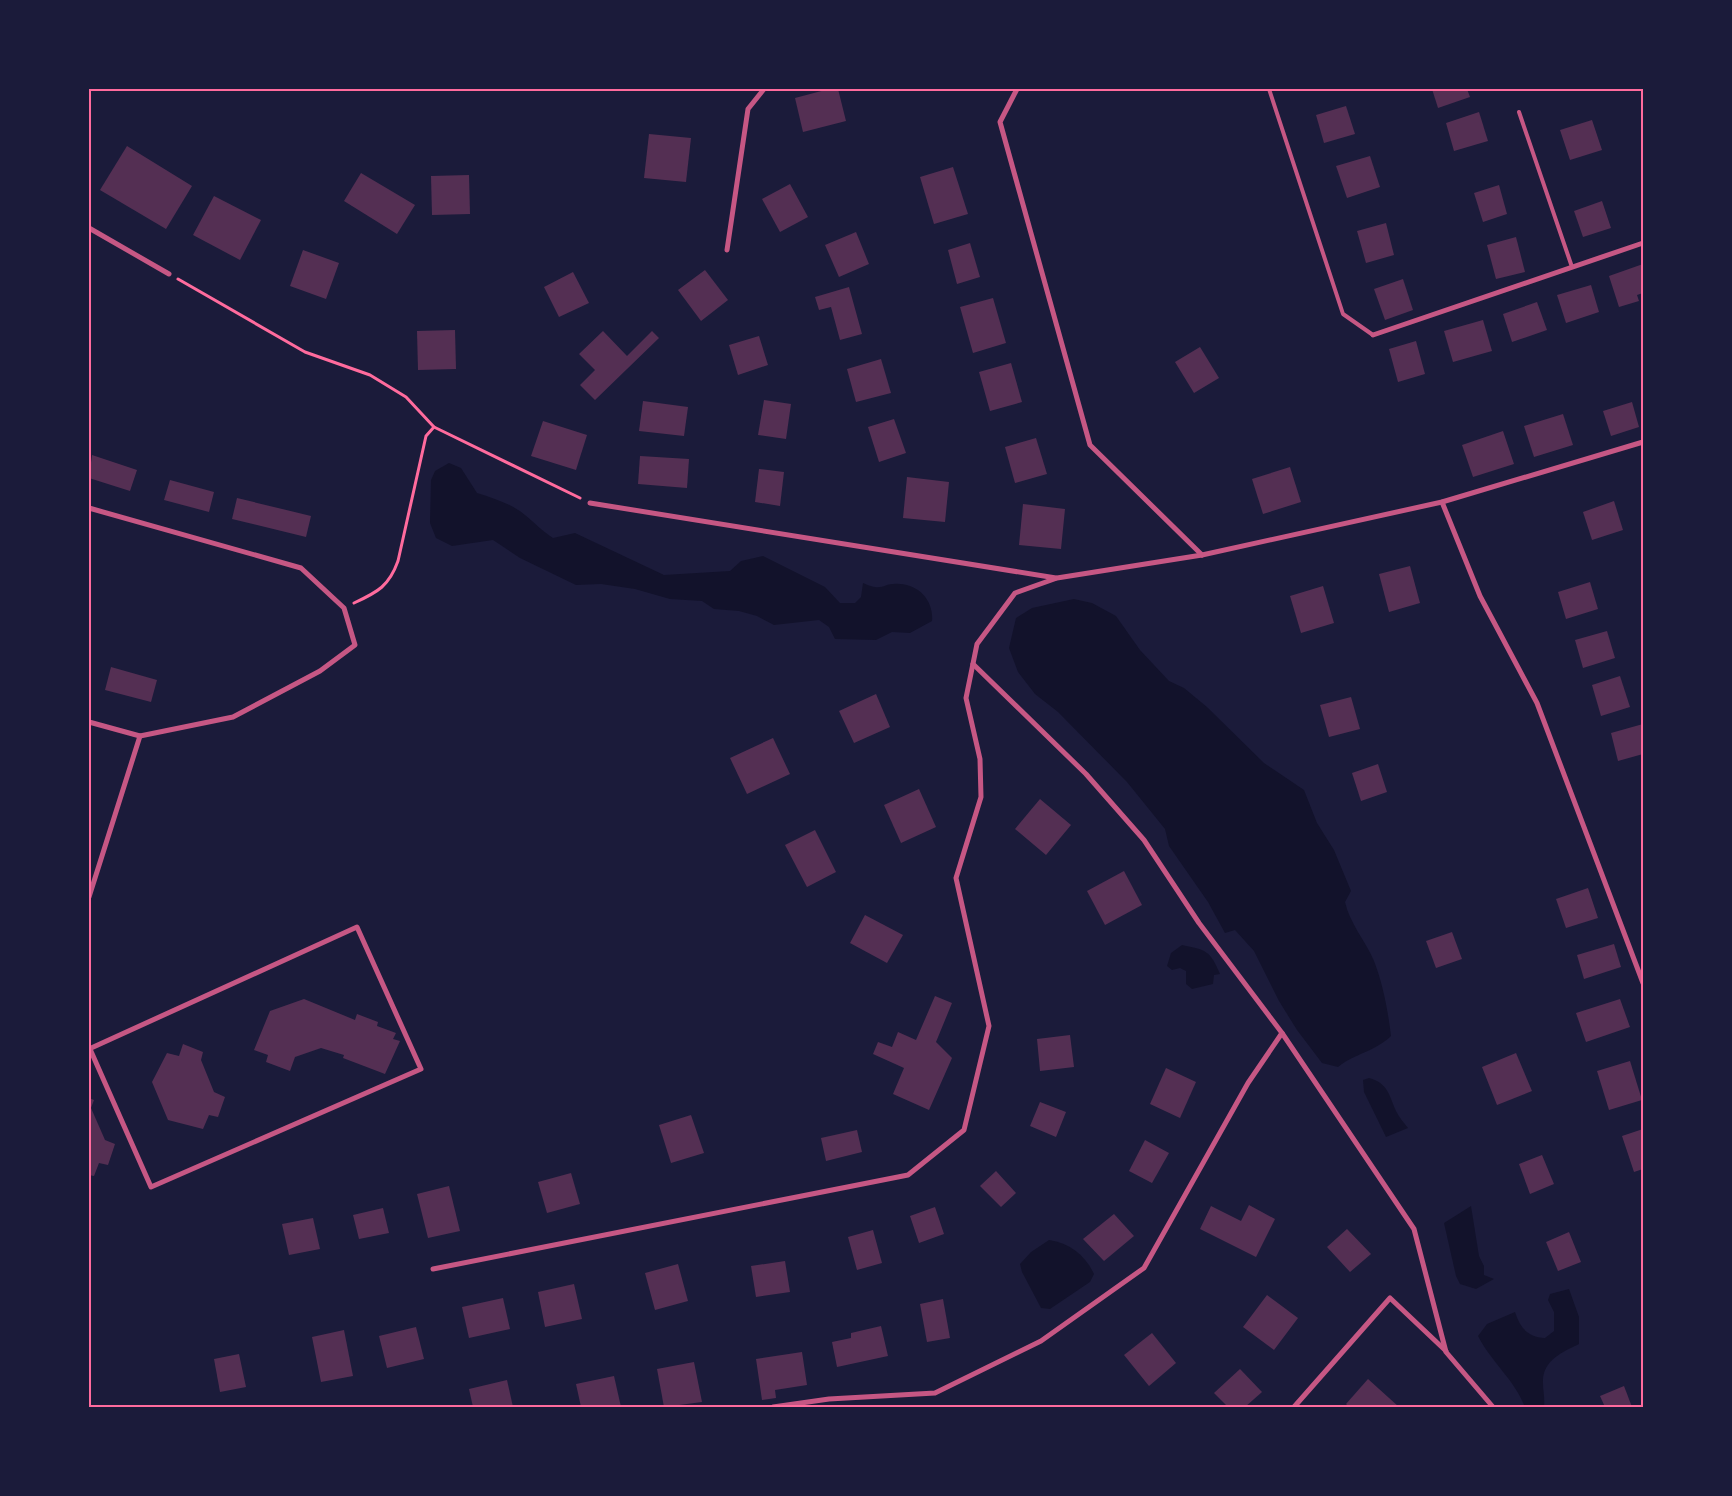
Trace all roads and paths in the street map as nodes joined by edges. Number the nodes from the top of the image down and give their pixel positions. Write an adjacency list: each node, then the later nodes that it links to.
1 (764, 89): 7 (street)
2 (1017, 89): 16 (street)
3 (1269, 89): 10 (lane)
4 (1520, 112): 8 (lane)
5 (89, 228): 9 (street)
6 (1643, 243): 8 (street)
7 (728, 250)
8 (1572, 267): 10 (street)
9 (169, 274): 11 (path)
10 (1373, 334)
11 (434, 427): 14 (path); 18 (path)
12 (1643, 442): 13 (street)
13 (1442, 502): 16 (street); 23 (street)
14 (590, 503): 17 (street)
15 (89, 508): 18 (street)
16 (1202, 556): 17 (street)
17 (1057, 578): 19 (street)
18 (344, 608): 21 (street)
19 (973, 664): 24 (street); 26 (street)
20 (89, 722): 21 (street)
21 (140, 736): 22 (street)
22 (89, 897)
23 (1643, 982)
24 (1282, 1033): 27 (street); 28 (street)
25 (89, 1049): 25 (street)
26 (433, 1269)
27 (1446, 1352): 29 (street); 30 (street)
28 (773, 1407)
29 (1294, 1407)
30 (1493, 1407)

